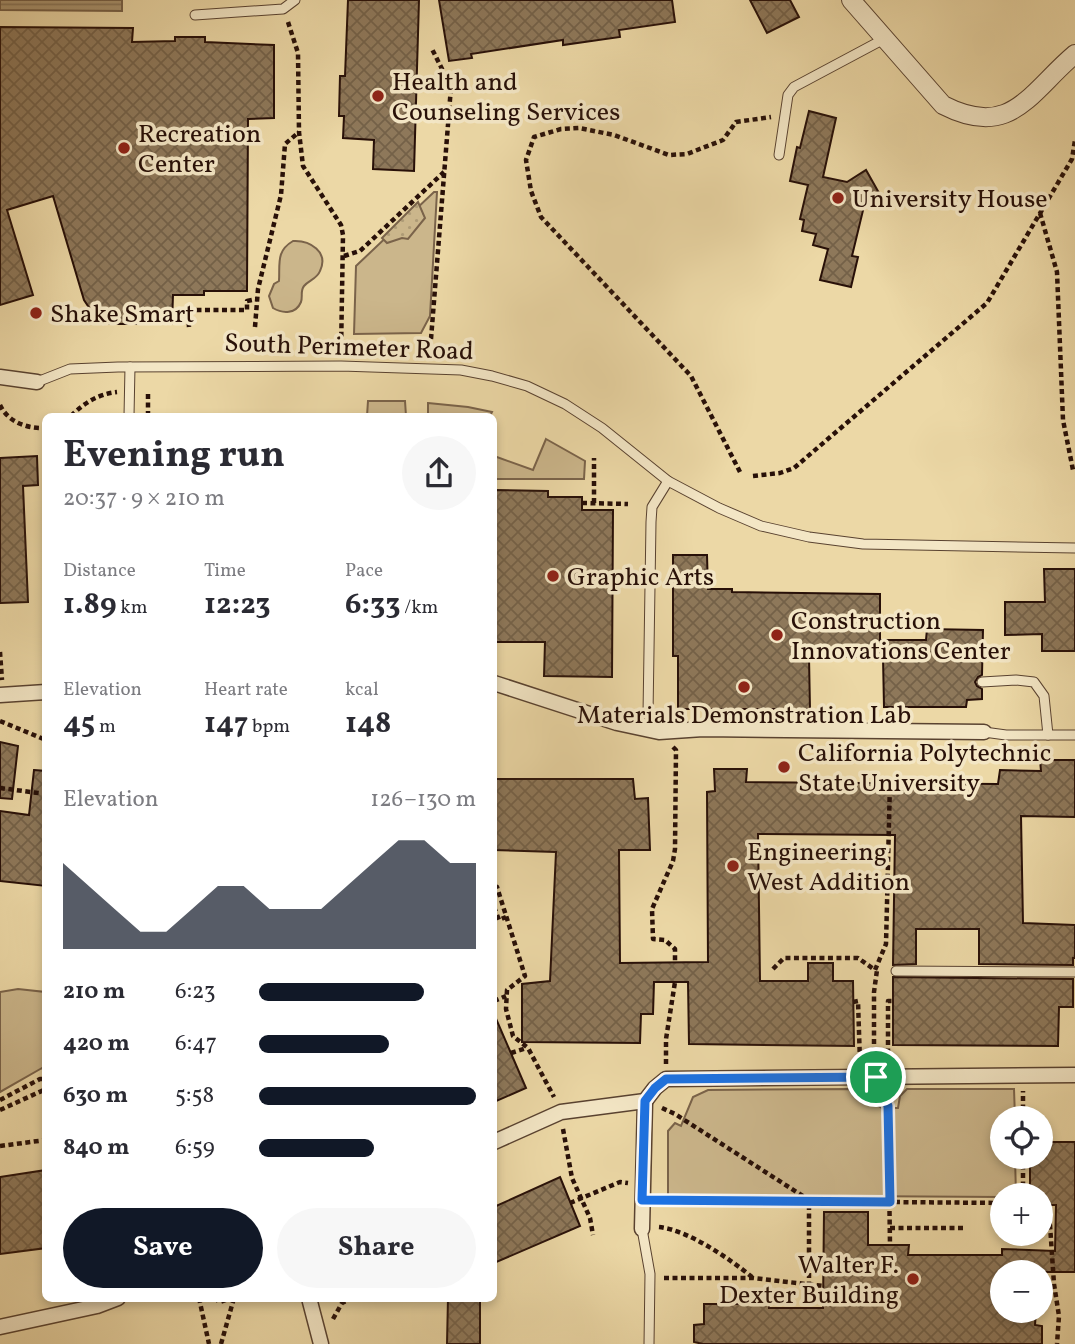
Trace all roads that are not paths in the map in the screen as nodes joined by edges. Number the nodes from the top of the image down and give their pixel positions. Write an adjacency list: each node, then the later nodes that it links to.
1 (295, 0): 3 (lane)
2 (851, 0): 4 (street)
3 (195, 15)
4 (884, 38): 5 (street); 6 (lane)
5 (1075, 54)
6 (779, 155)
7 (130, 367): 9 (lane, South Perimeter Road); 10 (lane); 11 (lane, South Perimeter Road)
8 (0, 377): 9 (street, South Perimeter Road)
9 (37, 382)
10 (129, 413)
11 (668, 481): 12 (lane, South Perimeter Road); 17 (lane)
12 (1075, 548)
13 (982, 682): 19 (lane)
14 (497, 684): 17 (street)
15 (42, 692): 16 (street)
16 (0, 695)
17 (659, 732): 18 (street)
18 (984, 732): 19 (lane)
19 (1048, 735): 20 (lane)
20 (1075, 735)
21 (895, 971): 22 (lane)
22 (1075, 972)
23 (1075, 1075): 24 (street)
24 (645, 1101): 25 (street); 26 (street)
25 (497, 1141)
26 (642, 1229): 31 (lane)
27 (108, 1302): 29 (street)
28 (310, 1302): 30 (street)
29 (0, 1327)
30 (321, 1344)
31 (649, 1344)

